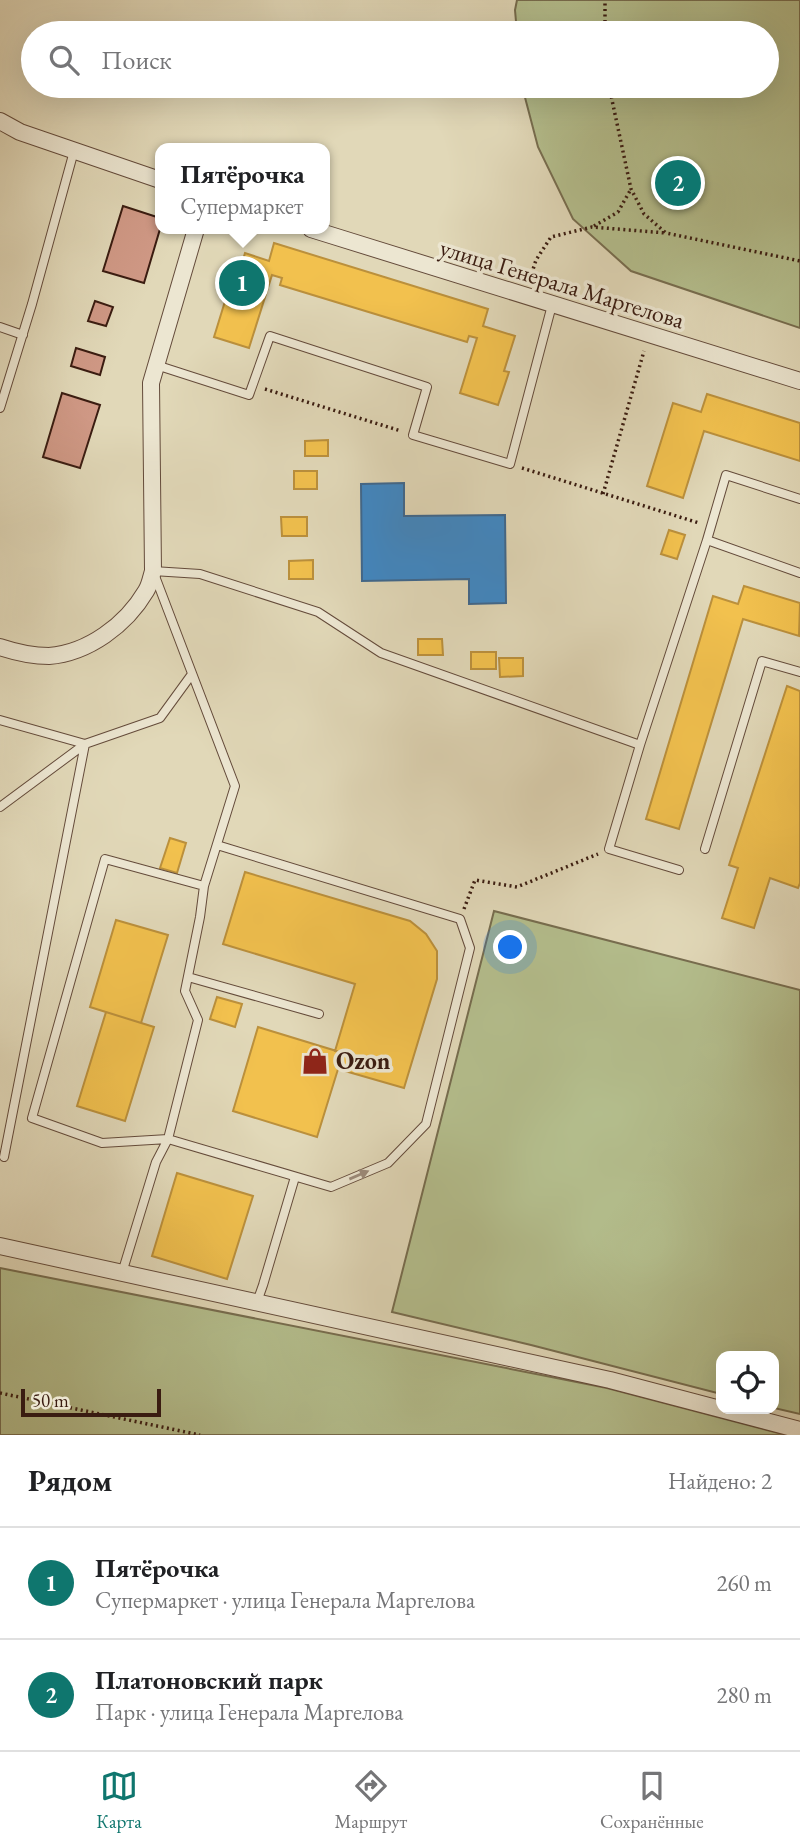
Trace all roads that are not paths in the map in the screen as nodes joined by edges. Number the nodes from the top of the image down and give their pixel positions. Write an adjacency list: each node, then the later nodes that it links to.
1 (0, 121): 2 (street)
2 (74, 151): 3 (street); 8 (lane)
3 (155, 178)
4 (195, 234): 9 (street)
5 (327, 234): 6 (street, улица Генерала Маргелова)
6 (552, 305): 9 (lane); 10 (street, улица Генерала Маргелова)
7 (0, 327): 8 (lane)
8 (23, 335): 11 (lane)
9 (156, 365): 14 (street)
10 (800, 381)
11 (0, 408)
12 (800, 499): 13 (lane)
13 (707, 540): 15 (lane); 21 (lane)
14 (153, 571): 16 (street); 18 (lane); 21 (lane)
15 (800, 573)
16 (0, 646)
17 (800, 672): 26 (lane)
18 (192, 674): 20 (lane); 25 (lane)
19 (0, 720): 20 (lane)
20 (85, 744): 23 (lane); 32 (lane)
21 (640, 745): 27 (lane)
22 (0, 795): 23 (lane)
23 (12, 798): 24 (lane)
24 (0, 807)
25 (217, 845): 28 (lane); 33 (lane, one-way to 25)
26 (705, 849)
27 (679, 870)
28 (204, 886): 29 (lane); 31 (lane)
29 (188, 976): 30 (lane); 31 (lane)
30 (319, 1014)
31 (168, 1139): 33 (lane); 35 (lane)
32 (4, 1157)
33 (295, 1177): 36 (lane)
34 (0, 1246): 35 (street)
35 (122, 1273): 36 (street)
36 (257, 1302): 37 (street)
37 (800, 1430)

